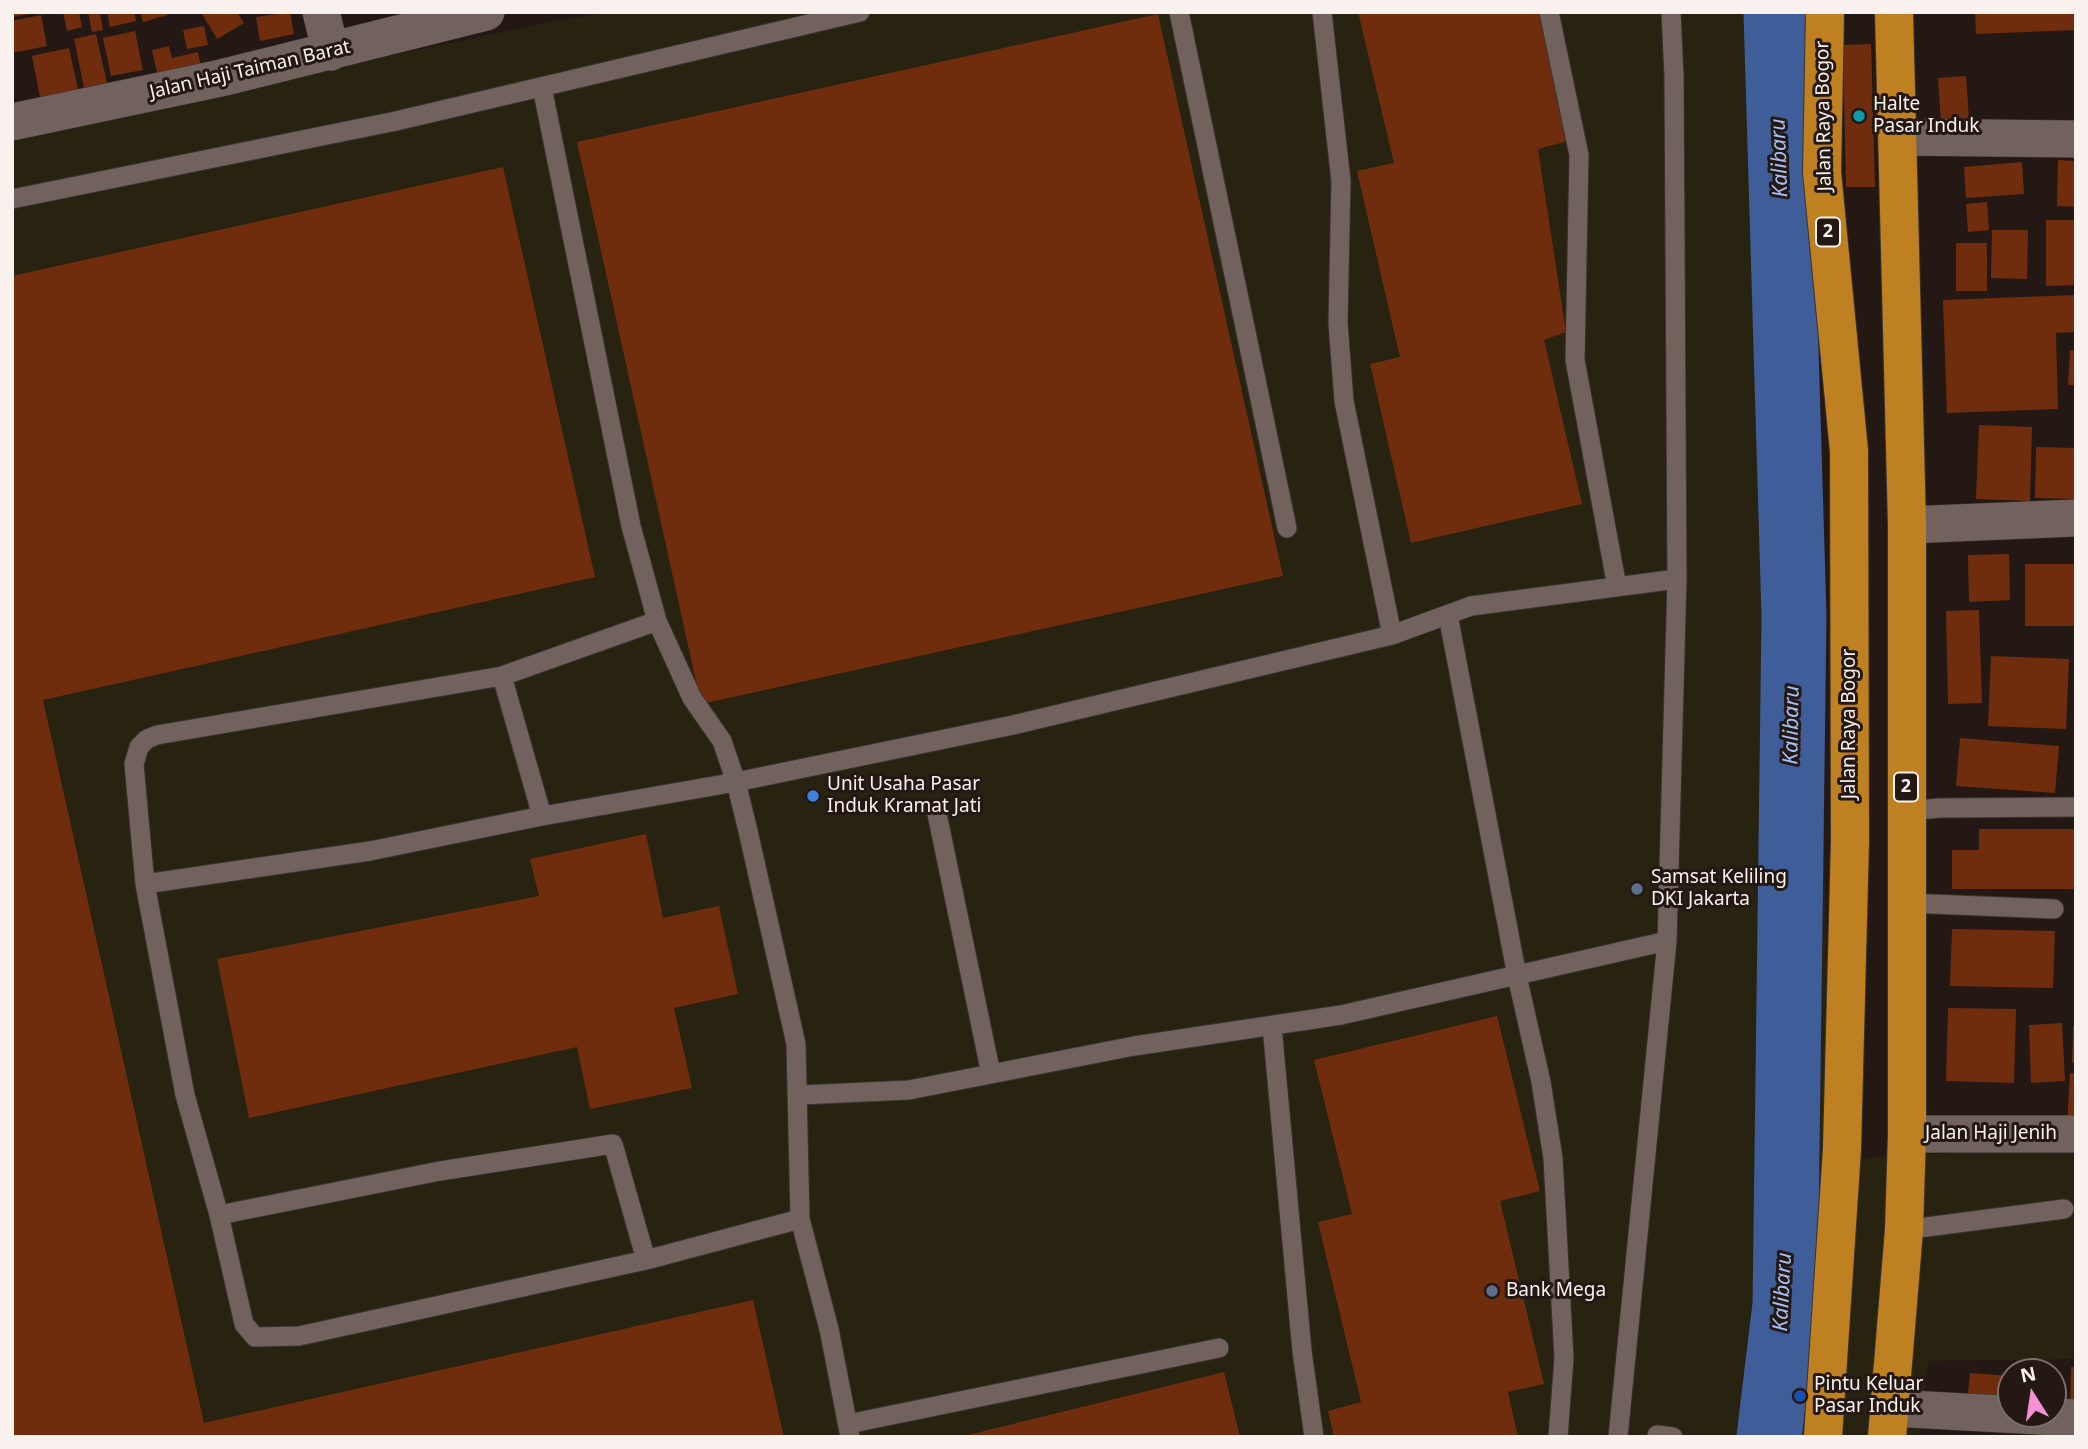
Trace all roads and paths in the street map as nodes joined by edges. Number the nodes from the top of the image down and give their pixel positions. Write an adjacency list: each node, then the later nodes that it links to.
1 (321, 12): 10 (street)
2 (486, 12): 10 (street, Jalan Haji Taiman Barat)
3 (860, 12): 11 (lane)
4 (1179, 12): 18 (lane)
5 (1322, 12): 23 (lane)
6 (1549, 12): 20 (lane)
7 (1671, 12): 19 (lane)
8 (1825, 12): 52 (highway, Jalan Raya Bogor / 2)
9 (1894, 12): 13 (highway, 2)
10 (331, 52): 12 (street, Jalan Haji Taiman Barat)
11 (542, 87): 15 (lane); 22 (lane)
12 (12, 122)
13 (1899, 137): 14 (street); 17 (highway, 2)
14 (2076, 139)
15 (12, 199)
16 (2076, 518): 17 (street)
17 (1907, 525): 28 (highway, 2)
18 (1287, 528)
19 (1676, 579): 20 (lane); 33 (lane)
20 (1618, 587): 21 (lane)
21 (1448, 615): 23 (lane); 34 (lane)
22 (657, 621): 24 (lane); 25 (lane)
23 (1391, 635): 25 (lane)
24 (502, 676): 29 (lane); 30 (lane)
25 (736, 782): 29 (lane); 37 (lane)
26 (2076, 807): 28 (lane)
27 (936, 809): 36 (lane)
28 (1906, 811): 31 (highway, 2)
29 (542, 816): 30 (lane)
30 (145, 884): 41 (lane)
31 (1907, 903): 32 (lane); 38 (highway, 2)
32 (2054, 909)
33 (1667, 941): 34 (lane); 51 (lane)
34 (1517, 976): 35 (lane); 50 (lane)
35 (1272, 1026): 36 (lane); 49 (lane)
36 (992, 1074): 37 (lane)
37 (800, 1095): 42 (lane)
38 (1907, 1134): 39 (street, Jalan Haji Jenih); 43 (highway, 2)
39 (2076, 1134)
40 (2064, 1209): 43 (lane)
41 (219, 1215): 44 (lane); 44 (lane)
42 (800, 1219): 44 (lane); 48 (lane)
43 (1904, 1230): 47 (highway, 2)
44 (646, 1260)
45 (1219, 1348): 48 (lane)
46 (2076, 1418): 47 (street)
47 (1889, 1423)
48 (849, 1430)
49 (1314, 1437)
50 (1559, 1437)
51 (1618, 1437)
52 (1823, 1437)

